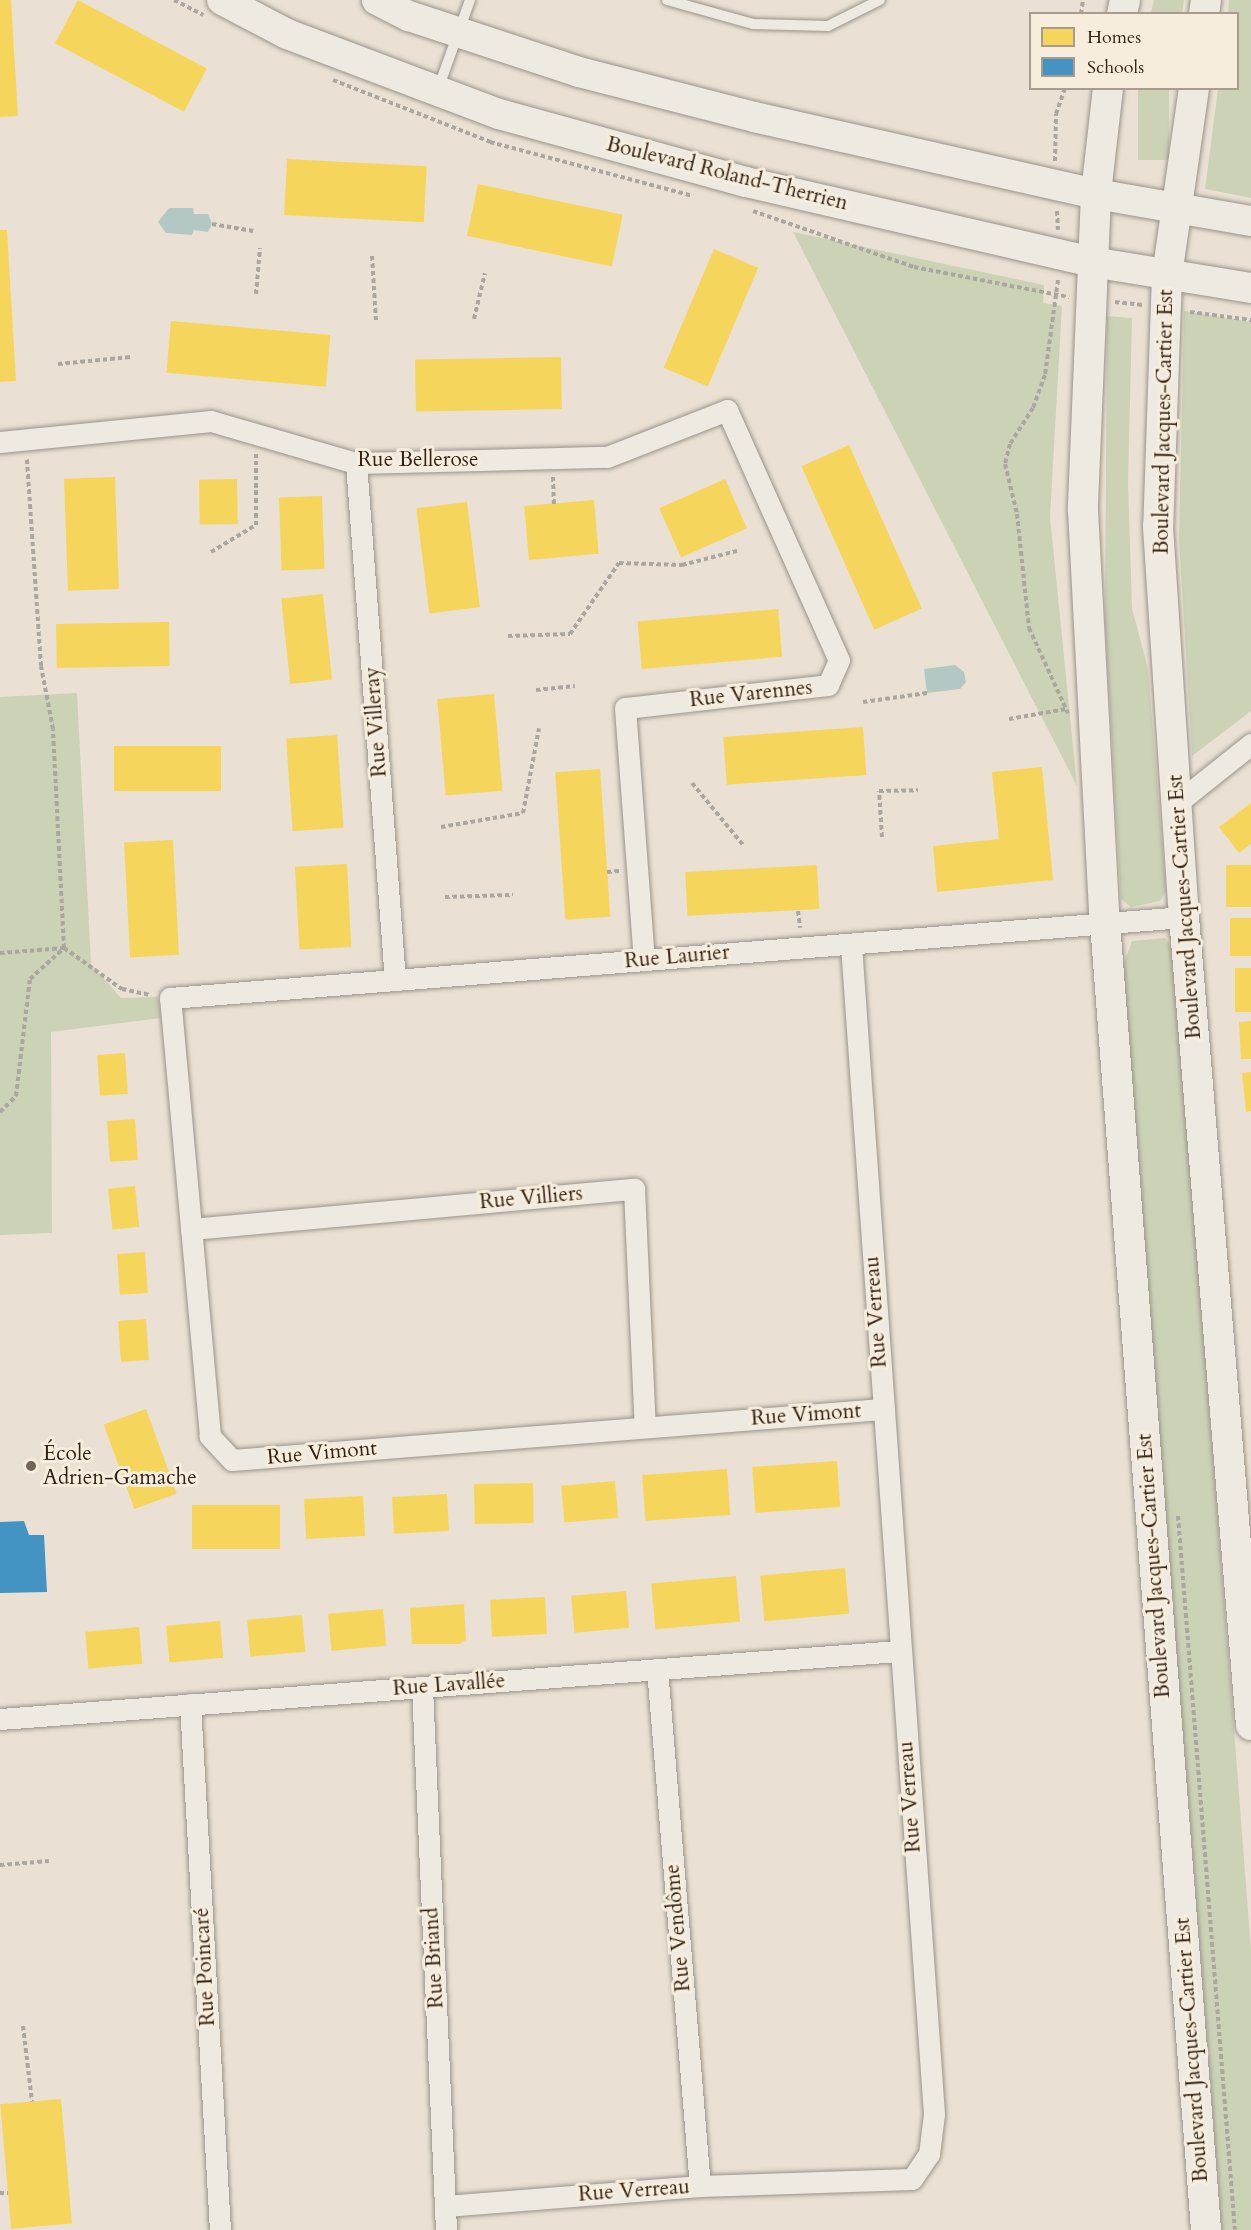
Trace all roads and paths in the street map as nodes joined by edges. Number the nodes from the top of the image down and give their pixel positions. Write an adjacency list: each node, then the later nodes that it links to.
1 (222, 0): 10 (main road, Boulevard Roland-Therrien)
2 (377, 0): 6 (main road)
3 (470, 0): 6 (lane)
4 (667, 0): 5 (lane)
5 (880, 0)
6 (459, 32): 10 (lane); 11 (main road)
7 (1064, 90): 11 (path)
8 (1108, 90): 12 (main road, Boulevard Jacques-Cartier Est)
9 (1194, 90): 13 (main road, Boulevard Jacques-Cartier Est)
10 (435, 98): 18 (main road, Boulevard Roland-Therrien)
11 (1056, 185): 12 (main road); 18 (path)
12 (1096, 194): 13 (main road); 20 (main road, Boulevard Jacques-Cartier Est)
13 (1174, 208): 14 (main road); 22 (main road, Boulevard Jacques-Cartier Est)
14 (1251, 221)
15 (212, 224): 16 (path)
16 (253, 231)
17 (260, 248): 24 (path)
18 (1059, 254): 20 (main road, Boulevard Roland-Therrien); 43 (path)
19 (372, 256): 26 (path)
20 (1092, 262): 22 (main road, Boulevard Roland-Therrien); 57 (main road, Boulevard Jacques-Cartier Est)
21 (485, 273): 25 (path)
22 (1167, 275): 23 (main road, Boulevard Roland-Therrien); 50 (main road, Boulevard Jacques-Cartier Est)
23 (1251, 288)
24 (256, 294)
25 (474, 319)
26 (376, 322)
27 (131, 357): 28 (path)
28 (58, 364)
29 (727, 410): 33 (street, Rue Bellerose); 61 (street, Rue Varennes)
30 (256, 434): 31 (street, Rue Bellerose); 34 (street, Rue Bellerose); 37 (path)
31 (26, 440): 32 (street, Rue Bellerose); 59 (path)
32 (0, 442)
33 (553, 459): 34 (street, Rue Bellerose); 35 (path)
34 (356, 463): 62 (street, Rue Villeray)
35 (554, 504)
36 (737, 551): 38 (path)
37 (212, 552)
38 (508, 636)
39 (575, 686): 40 (path)
40 (536, 690)
41 (927, 693): 42 (path)
42 (863, 702)
43 (1066, 709): 44 (path); 45 (path)
44 (1070, 718)
45 (1009, 719)
46 (539, 728): 51 (path)
47 (1251, 744): 50 (street)
48 (692, 783): 53 (path)
49 (918, 790): 52 (path)
50 (1177, 803): 56 (main road, Boulevard Jacques-Cartier Est)
51 (441, 827)
52 (882, 837)
53 (744, 846)
54 (513, 895): 55 (path)
55 (445, 897)
56 (1184, 917): 57 (street, Rue Laurier); 73 (main road, Boulevard Jacques-Cartier Est)
57 (1105, 923): 58 (street, Rue Laurier); 84 (main road, Boulevard Jacques-Cartier Est)
58 (851, 944): 61 (street, Rue Laurier); 66 (street, Rue Verreau)
59 (64, 948): 60 (path); 63 (path); 64 (path)
60 (0, 953)
61 (644, 960): 62 (street, Rue Laurier)
62 (395, 980): 63 (street, Rue Laurier)
63 (170, 998): 65 (street, Rue Vimont)
64 (0, 1112)
65 (191, 1229): 67 (street, Rue Vimont); 67 (street, Rue Villiers)
66 (882, 1408): 67 (street, Rue Vimont); 68 (street, Rue Verreau)
67 (645, 1427)
68 (898, 1651): 69 (street, Rue Lavallée); 78 (street, Rue Verreau)
69 (657, 1669): 70 (street, Rue Lavallée); 78 (street, Rue Vendôme)
70 (422, 1687): 71 (street, Rue Lavallée); 81 (street, Rue Briand)
71 (190, 1704): 72 (street, Rue Lavallée); 82 (street, Rue Poincaré)
72 (0, 1719)
73 (1251, 1725)
74 (49, 1861): 75 (path)
75 (0, 1865)
76 (23, 2026): 77 (path)
77 (32, 2101)
78 (700, 2186): 81 (street, Rue Verreau)
79 (0, 2193): 80 (path)
80 (8, 2193)
81 (445, 2206): 83 (street, Rue Briand)
82 (220, 2230)
83 (446, 2230)
84 (1206, 2230)

